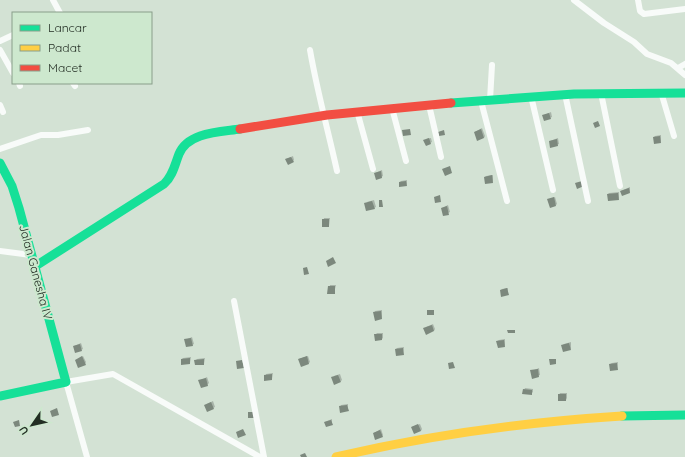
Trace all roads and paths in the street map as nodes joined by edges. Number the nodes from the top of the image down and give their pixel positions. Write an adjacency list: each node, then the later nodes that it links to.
1 (53, 0): 5 (street)
2 (574, 0): 12 (street)
3 (638, 0): 4 (street)
4 (685, 9)
5 (59, 12)
6 (12, 35): 7 (street)
7 (0, 41)
8 (0, 50): 13 (street)
9 (310, 50): 26 (street)
10 (685, 64): 12 (street)
11 (492, 65): 20 (street)
12 (678, 68): 14 (street)
13 (12, 70)
14 (685, 75)
15 (661, 92): 16 (street); 17 (street); 28 (street)
16 (601, 93): 18 (street); 35 (street)
17 (685, 93)
18 (565, 94): 19 (street); 38 (street)
19 (531, 96): 20 (street); 36 (street)
20 (485, 100): 22 (street); 37 (street)
21 (0, 105): 25 (street)
22 (428, 105): 23 (street); 30 (street)
23 (392, 108): 24 (street); 31 (street)
24 (357, 111): 26 (street); 33 (street)
25 (3, 112)
26 (325, 115): 34 (street); 41 (street)
27 (88, 130): 29 (street)
28 (674, 136)
29 (0, 149)
30 (441, 157)
31 (406, 161)
32 (1, 167): 40 (street, Jalan Ganesha IV)
33 (373, 169)
34 (337, 171)
35 (620, 186)
36 (553, 190)
37 (507, 201)
38 (588, 201)
39 (0, 251): 40 (street)
40 (31, 255): 41 (street, Jalan Ganesha IV)
41 (34, 267): 43 (street, Jalan Ganesha IV)
42 (234, 301): 48 (street)
43 (66, 382): 44 (street); 46 (street); 47 (street)
44 (0, 396)
45 (685, 415): 49 (street)
46 (87, 457)
47 (260, 457)
48 (264, 457)
49 (336, 457)

